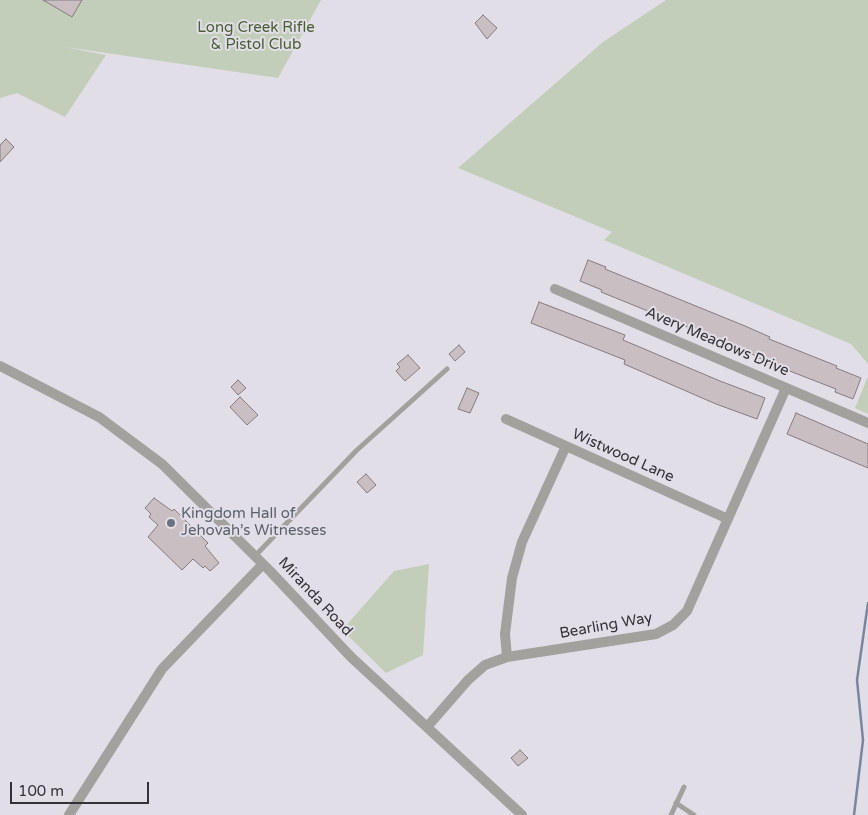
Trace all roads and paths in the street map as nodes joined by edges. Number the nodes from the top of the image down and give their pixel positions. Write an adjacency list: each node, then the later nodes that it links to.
1 (555, 289): 4 (street, Avery Meadows Drive)
2 (0, 366): 9 (street, Miranda Road)
3 (447, 369): 9 (lane)
4 (786, 388): 6 (street, Avery Meadows Drive); 8 (street, Bearling Way)
5 (506, 420): 7 (street, Wistwood Lane)
6 (868, 423)
7 (566, 446): 8 (street, Wistwood Lane); 11 (street)
8 (728, 519): 11 (street, Bearling Way)
9 (255, 556): 10 (street, Miranda Road)
10 (263, 564): 12 (street, Miranda Road); 15 (street)
11 (507, 657): 12 (street, Bearling Way)
12 (427, 727): 16 (street, Miranda Road)
13 (684, 787): 14 (lane)
14 (676, 803): 17 (lane); 18 (lane)
15 (69, 815)
16 (522, 815)
17 (671, 815)
18 (694, 815)

